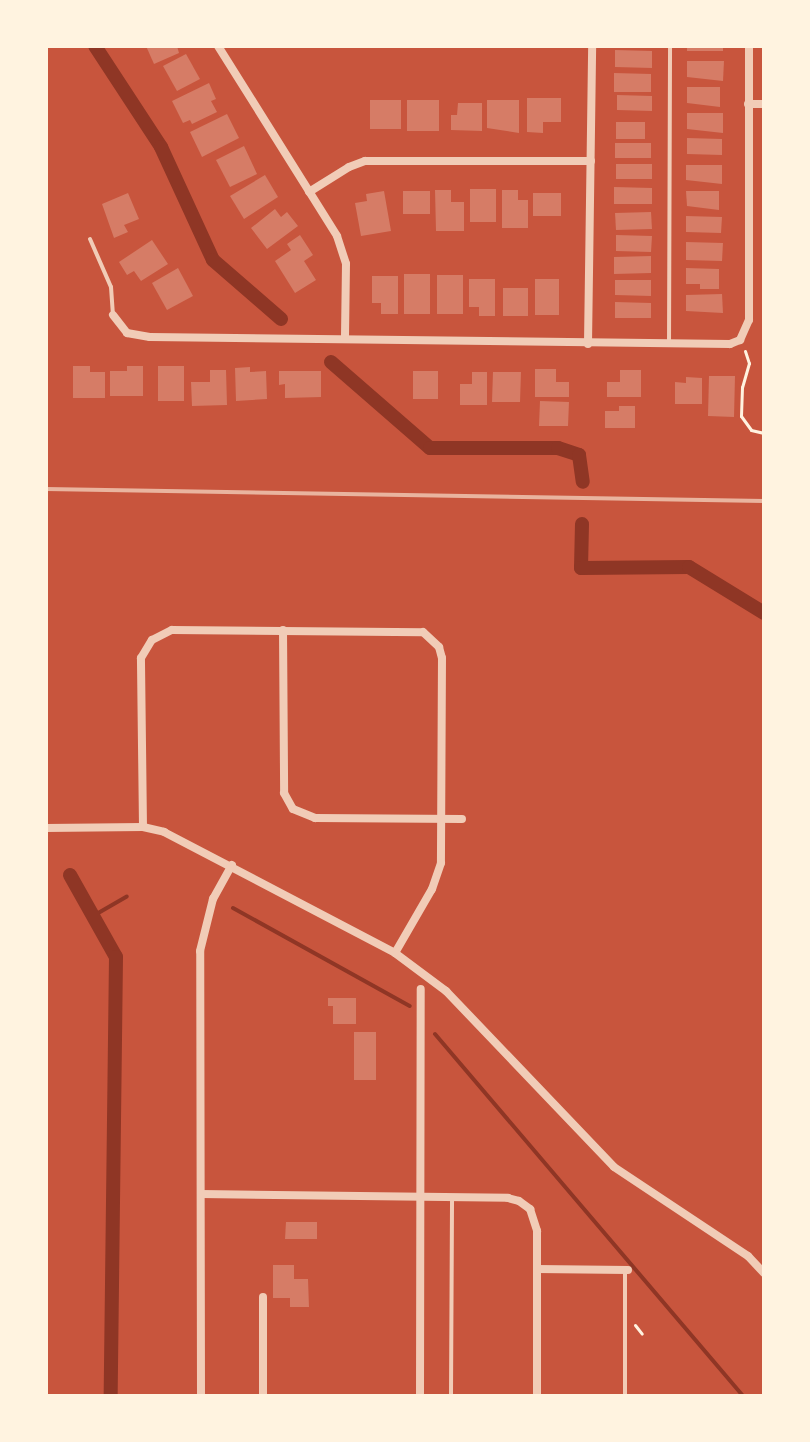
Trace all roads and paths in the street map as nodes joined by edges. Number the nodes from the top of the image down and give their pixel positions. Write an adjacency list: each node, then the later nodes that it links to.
1 (218, 46): 8 (street)
2 (592, 46): 7 (street)
3 (670, 46): 13 (lane)
4 (749, 46): 5 (street)
5 (748, 104): 6 (street); 13 (street)
6 (764, 104)
7 (591, 161): 8 (street); 12 (street)
8 (309, 192): 11 (street)
9 (90, 239): 10 (lane)
10 (113, 315): 11 (street)
11 (345, 339): 12 (street)
12 (588, 344): 13 (street)
13 (669, 346)
14 (745, 351): 15 (path)
15 (764, 433)
16 (283, 630): 17 (street); 17 (street); 19 (street)
17 (441, 819): 18 (street); 22 (street)
18 (462, 819)
19 (143, 827): 20 (street); 21 (street)
20 (46, 828)
21 (232, 865): 22 (street); 24 (street)
22 (395, 953): 29 (street)
23 (421, 989): 25 (street)
24 (201, 1194): 25 (street); 31 (street)
25 (421, 1197): 26 (street); 33 (street)
26 (452, 1198): 27 (street); 34 (lane)
27 (537, 1269): 28 (street); 35 (street)
28 (626, 1270): 36 (lane)
29 (764, 1273)
30 (263, 1297): 32 (street)
31 (201, 1396)
32 (263, 1396)
33 (420, 1396)
34 (451, 1396)
35 (537, 1396)
36 (625, 1396)

